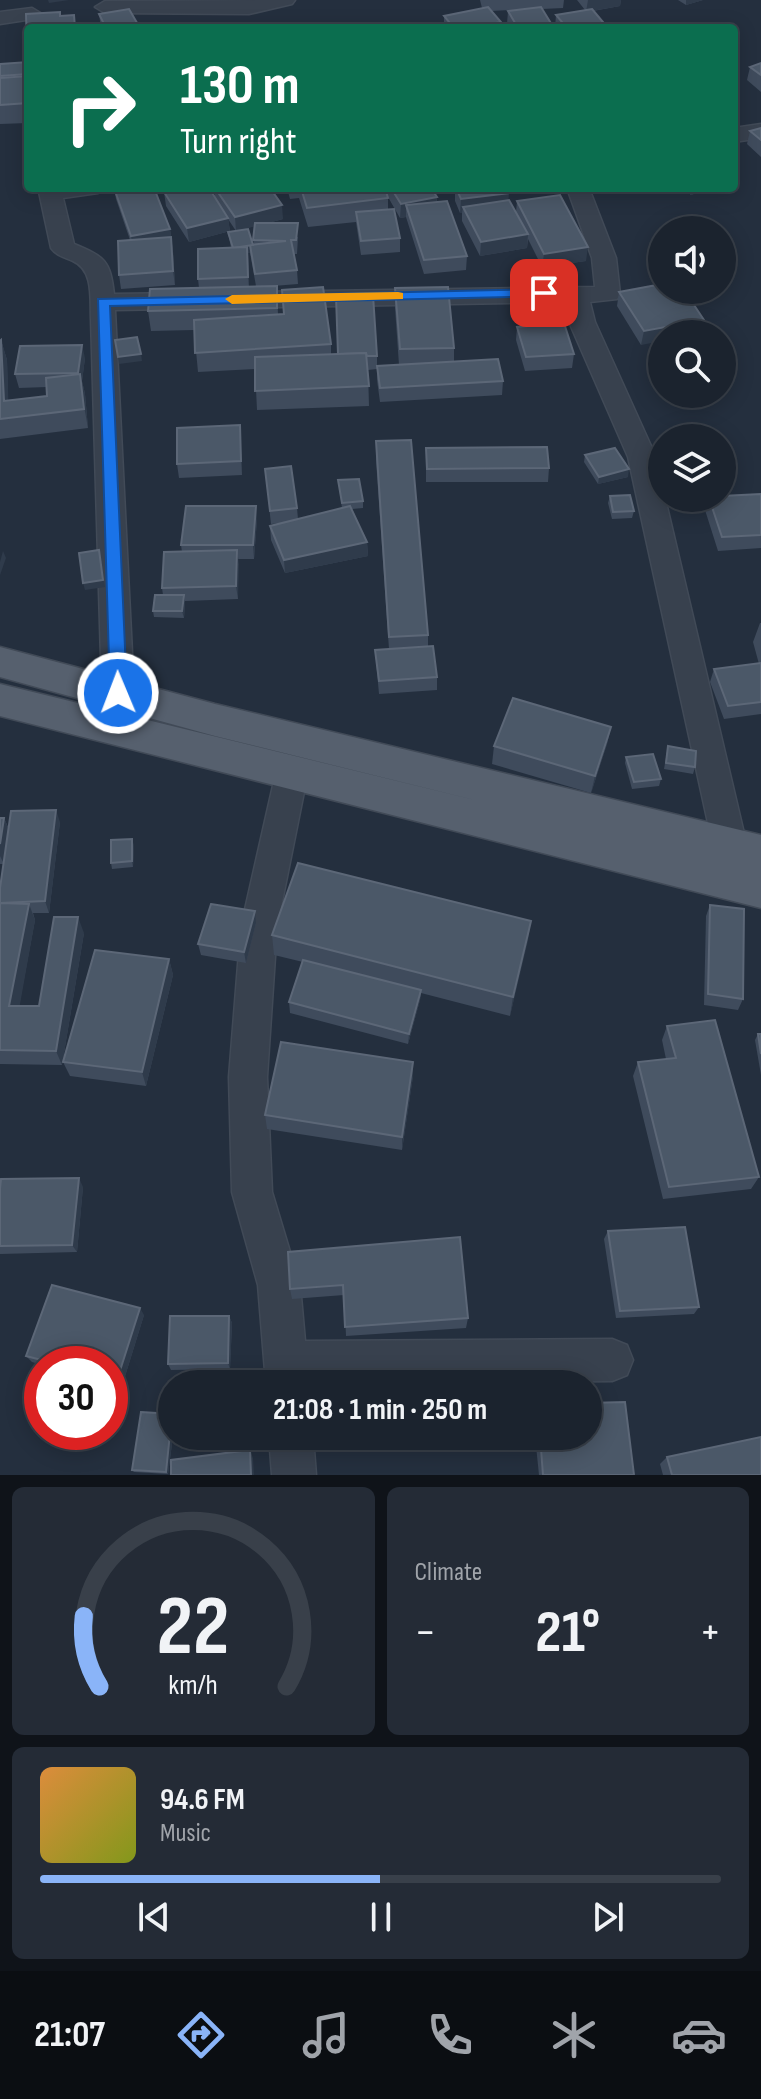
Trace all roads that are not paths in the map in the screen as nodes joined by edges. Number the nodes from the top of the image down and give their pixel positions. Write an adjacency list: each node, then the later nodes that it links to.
1 (285, 0): 2 (street)
2 (105, 7)
3 (32, 14): 4 (street)
4 (0, 18)
5 (50, 192): 8 (street)
6 (579, 192): 7 (street)
7 (576, 293): 8 (street); 13 (street)
8 (103, 302): 10 (street)
9 (0, 662): 10 (main road)
10 (118, 693): 13 (main road)
11 (0, 700): 12 (main road)
12 (292, 772): 13 (main road); 15 (street)
13 (744, 867)
14 (612, 1360): 16 (street)
15 (286, 1370)
16 (361, 1370)
17 (292, 1450): 18 (street)
18 (294, 1475)

